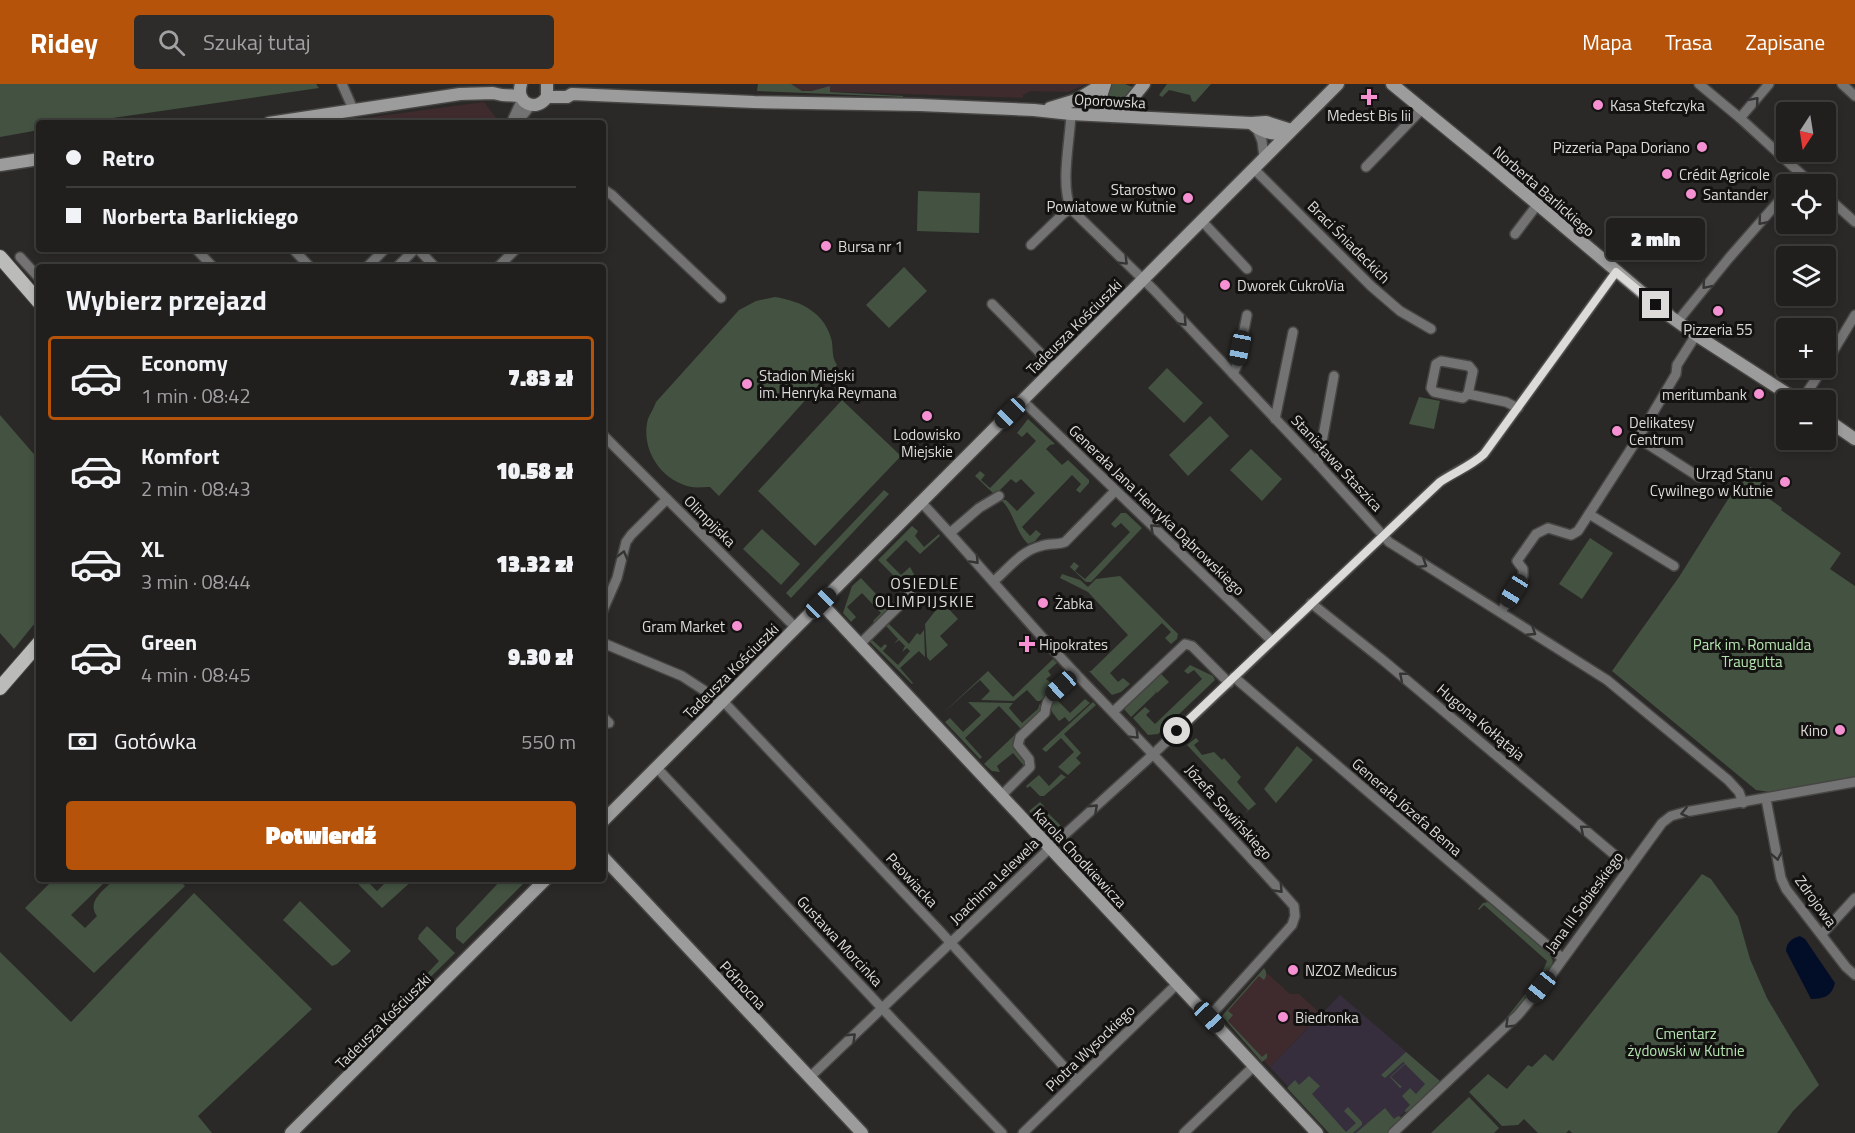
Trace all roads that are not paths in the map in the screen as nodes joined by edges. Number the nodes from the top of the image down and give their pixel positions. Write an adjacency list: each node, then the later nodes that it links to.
1 (342, 84): 13 (street)
2 (1104, 84): 14 (street); 15 (street); 16 (street)
3 (1338, 84): 23 (street, Tadeusza Kościuszki)
4 (1392, 84): 12 (street, Norberta Barlickiego)
5 (1699, 84): 18 (street)
6 (1769, 84): 18 (street, one-way to 6)
7 (1842, 84): 11 (street)
8 (1143, 85): 16 (street); 17 (street)
9 (547, 89): 10 (street, Oporowska); 14 (street, Oporowska)
10 (523, 94): 13 (street); 20 (street); 21 (street)
11 (1855, 96)
12 (1422, 109): 27 (street); 31 (street, Norberta Barlickiego)
13 (353, 110): 19 (street)
14 (1034, 110): 15 (street, Oporowska)
15 (1071, 114): 16 (street, Oporowska); 34 (street)
16 (1113, 116): 17 (street, Oporowska)
17 (1159, 118): 22 (street, Oporowska)
18 (1740, 118): 29 (street)
19 (288, 120)
20 (512, 120)
21 (518, 120)
22 (1254, 126): 23 (street, Oporowska); 24 (street)
23 (1289, 132): 24 (street, Tadeusza Kościuszki)
24 (1264, 157): 28 (street, Tadeusza Kościuszki)
25 (36, 159): 26 (street)
26 (0, 165)
27 (1366, 167)
28 (1253, 168): 35 (street, Tadeusza Kościuszki); 63 (street, Braci Śniadeckich)
29 (1801, 174)
30 (606, 191): 57 (street)
31 (1537, 205): 37 (street); 54 (street, Norberta Barlickiego)
32 (1776, 205): 62 (street, one-way to 62)
33 (1836, 205): 36 (street)
34 (1071, 209): 38 (street); 56 (street, Stanisława Staszica, one-way to 56)
35 (1201, 220): 53 (street); 56 (street, Tadeusza Kościuszki)
36 (1855, 222)
37 (1515, 234)
38 (1031, 245)
39 (199, 252): 47 (street)
40 (296, 252): 48 (street)
41 (382, 252): 49 (street)
42 (413, 252): 50 (street)
43 (419, 252): 51 (street)
44 (513, 252): 52 (street)
45 (0, 257): 58 (main road)
46 (20, 257): 55 (street)
47 (210, 264)
48 (307, 264)
49 (370, 264)
50 (400, 264)
51 (432, 264)
52 (501, 264)
53 (1247, 269)
54 (1616, 272): 62 (street, Norberta Barlickiego); 73 (street, Joachima Lelewela)
55 (36, 275)
56 (1142, 280): 67 (street, Tadeusza Kościuszki); 68 (street, Stanisława Staszica, one-way to 68)
57 (722, 298)
58 (36, 299)
59 (992, 304): 67 (street)
60 (1247, 315): 68 (street)
61 (1855, 315): 66 (street)
62 (1677, 322): 65 (street, Norberta Barlickiego)
63 (1431, 329)
64 (1293, 332): 74 (street)
65 (1696, 335): 70 (street, Norberta Barlickiego); 77 (street)
66 (1836, 346)
67 (1054, 367): 72 (street, Tadeusza Kościuszki)
68 (1233, 374): 74 (street, Stanisława Staszica)
69 (1334, 376): 79 (street)
70 (1783, 390)
71 (1468, 394): 71 (street); 73 (street)
72 (1022, 400): 81 (street, Generała Jana Henryka Dąbrowskiego); 84 (street, Tadeusza Kościuszki)
73 (1518, 408): 87 (street, Joachima Lelewela)
74 (1275, 419): 79 (street, Stanisława Staszica)
75 (1836, 426): 78 (street)
76 (606, 438): 83 (street, Olimpijska)
77 (1638, 438): 80 (street); 85 (street)
78 (1855, 439)
79 (1318, 464): 87 (street, Stanisława Staszica)
80 (1699, 477)
81 (1115, 491): 89 (street); 96 (street, Generała Jana Henryka Dąbrowskiego, one-way to 81)
82 (999, 496): 86 (street)
83 (667, 499): 91 (street, one-way to 83); 95 (street, Olimpijska)
84 (921, 502): 86 (street, Józefa Sowińskiego); 92 (street, Tadeusza Kościuszki)
85 (1589, 514): 88 (street); 94 (street)
86 (950, 534): 89 (street, Józefa Sowińskiego, one-way to 89)
87 (1384, 536): 93 (street, Joachima Lelewela); 94 (street, Stanisława Staszica, one-way to 94)
88 (1674, 566)
89 (994, 581): 100 (street, Józefa Sowińskiego)
90 (910, 595): 97 (street)
91 (606, 603)
92 (821, 603): 95 (street, Tadeusza Kościuszki); 97 (street, Karola Chodkiewicza)
93 (1311, 603): 96 (street, Joachima Lelewela); 114 (street, Hugona Kołłątaja, one-way to 93)
94 (1501, 612): 110 (street, Stanisława Staszica, one-way to 110)
95 (796, 628): 103 (street, Tadeusza Kościuszki)
96 (1272, 641): 101 (street, Joachima Lelewela)
97 (860, 644): 108 (street, Karola Chodkiewicza)
98 (606, 645): 103 (street, Peowiacka)
99 (36, 646): 102 (main road)
100 (1076, 673): 104 (street, Józefa Sowińskiego); 108 (street)
101 (1232, 680): 104 (street, Generała Józefa Bema); 105 (street, Joachima Lelewela); 119 (street, Generała Józefa Bema)
102 (0, 687)
103 (723, 701): 106 (street, Tadeusza Kościuszki); 118 (street, Peowiacka)
104 (1113, 712): 105 (street, Józefa Sowińskiego, one-way to 105)
105 (1154, 753): 112 (street, Joachima Lelewela, one-way to 105); 123 (street, Józefa Sowińskiego, one-way to 123)
106 (657, 768): 111 (street, Tadeusza Kościuszki); 122 (street, Gustawa Morcinka)
107 (1855, 782): 109 (street, Jana III Sobieskiego)
108 (1001, 796): 112 (street, Karola Chodkiewicza)
109 (1766, 799): 110 (street, Jana III Sobieskiego); 117 (street, Zdrojowa, one-way to 117)
110 (1743, 803): 114 (street, Jana III Sobieskiego, one-way to 114)
111 (606, 818)
112 (1051, 847): 118 (street, Joachima Lelewela); 121 (street, Karola Chodkiewicza)
113 (606, 860): 125 (street, Północna)
114 (1629, 867): 119 (street, Jana III Sobieskiego)
115 (543, 882): 127 (street, Tadeusza Kościuszki)
116 (1855, 898): 117 (street)
117 (1822, 934): 120 (street, Zdrojowa)
118 (951, 943): 122 (street, Joachima Lelewela); 126 (street, Peowiacka)
119 (1562, 958): 133 (street, Jana III Sobieskiego, one-way to 133)
120 (1855, 975)
121 (1177, 984): 123 (street, Karola Chodkiewicza); 126 (street, Piotra Wysockiego)
122 (882, 1009): 125 (street, Joachima Lelewela, one-way to 122); 129 (street, Gustawa Morcinka)
123 (1209, 1017): 124 (street, Karola Chodkiewicza)
124 (1254, 1066): 131 (street); 132 (street, Karola Chodkiewicza)
125 (810, 1077): 128 (street, Północna)
126 (1077, 1081): 130 (street, Piotra Wysockiego)
127 (291, 1133)
128 (862, 1133)
129 (1002, 1133)
130 (1023, 1133)
131 (1184, 1133)
132 (1317, 1133)
133 (1393, 1133)

